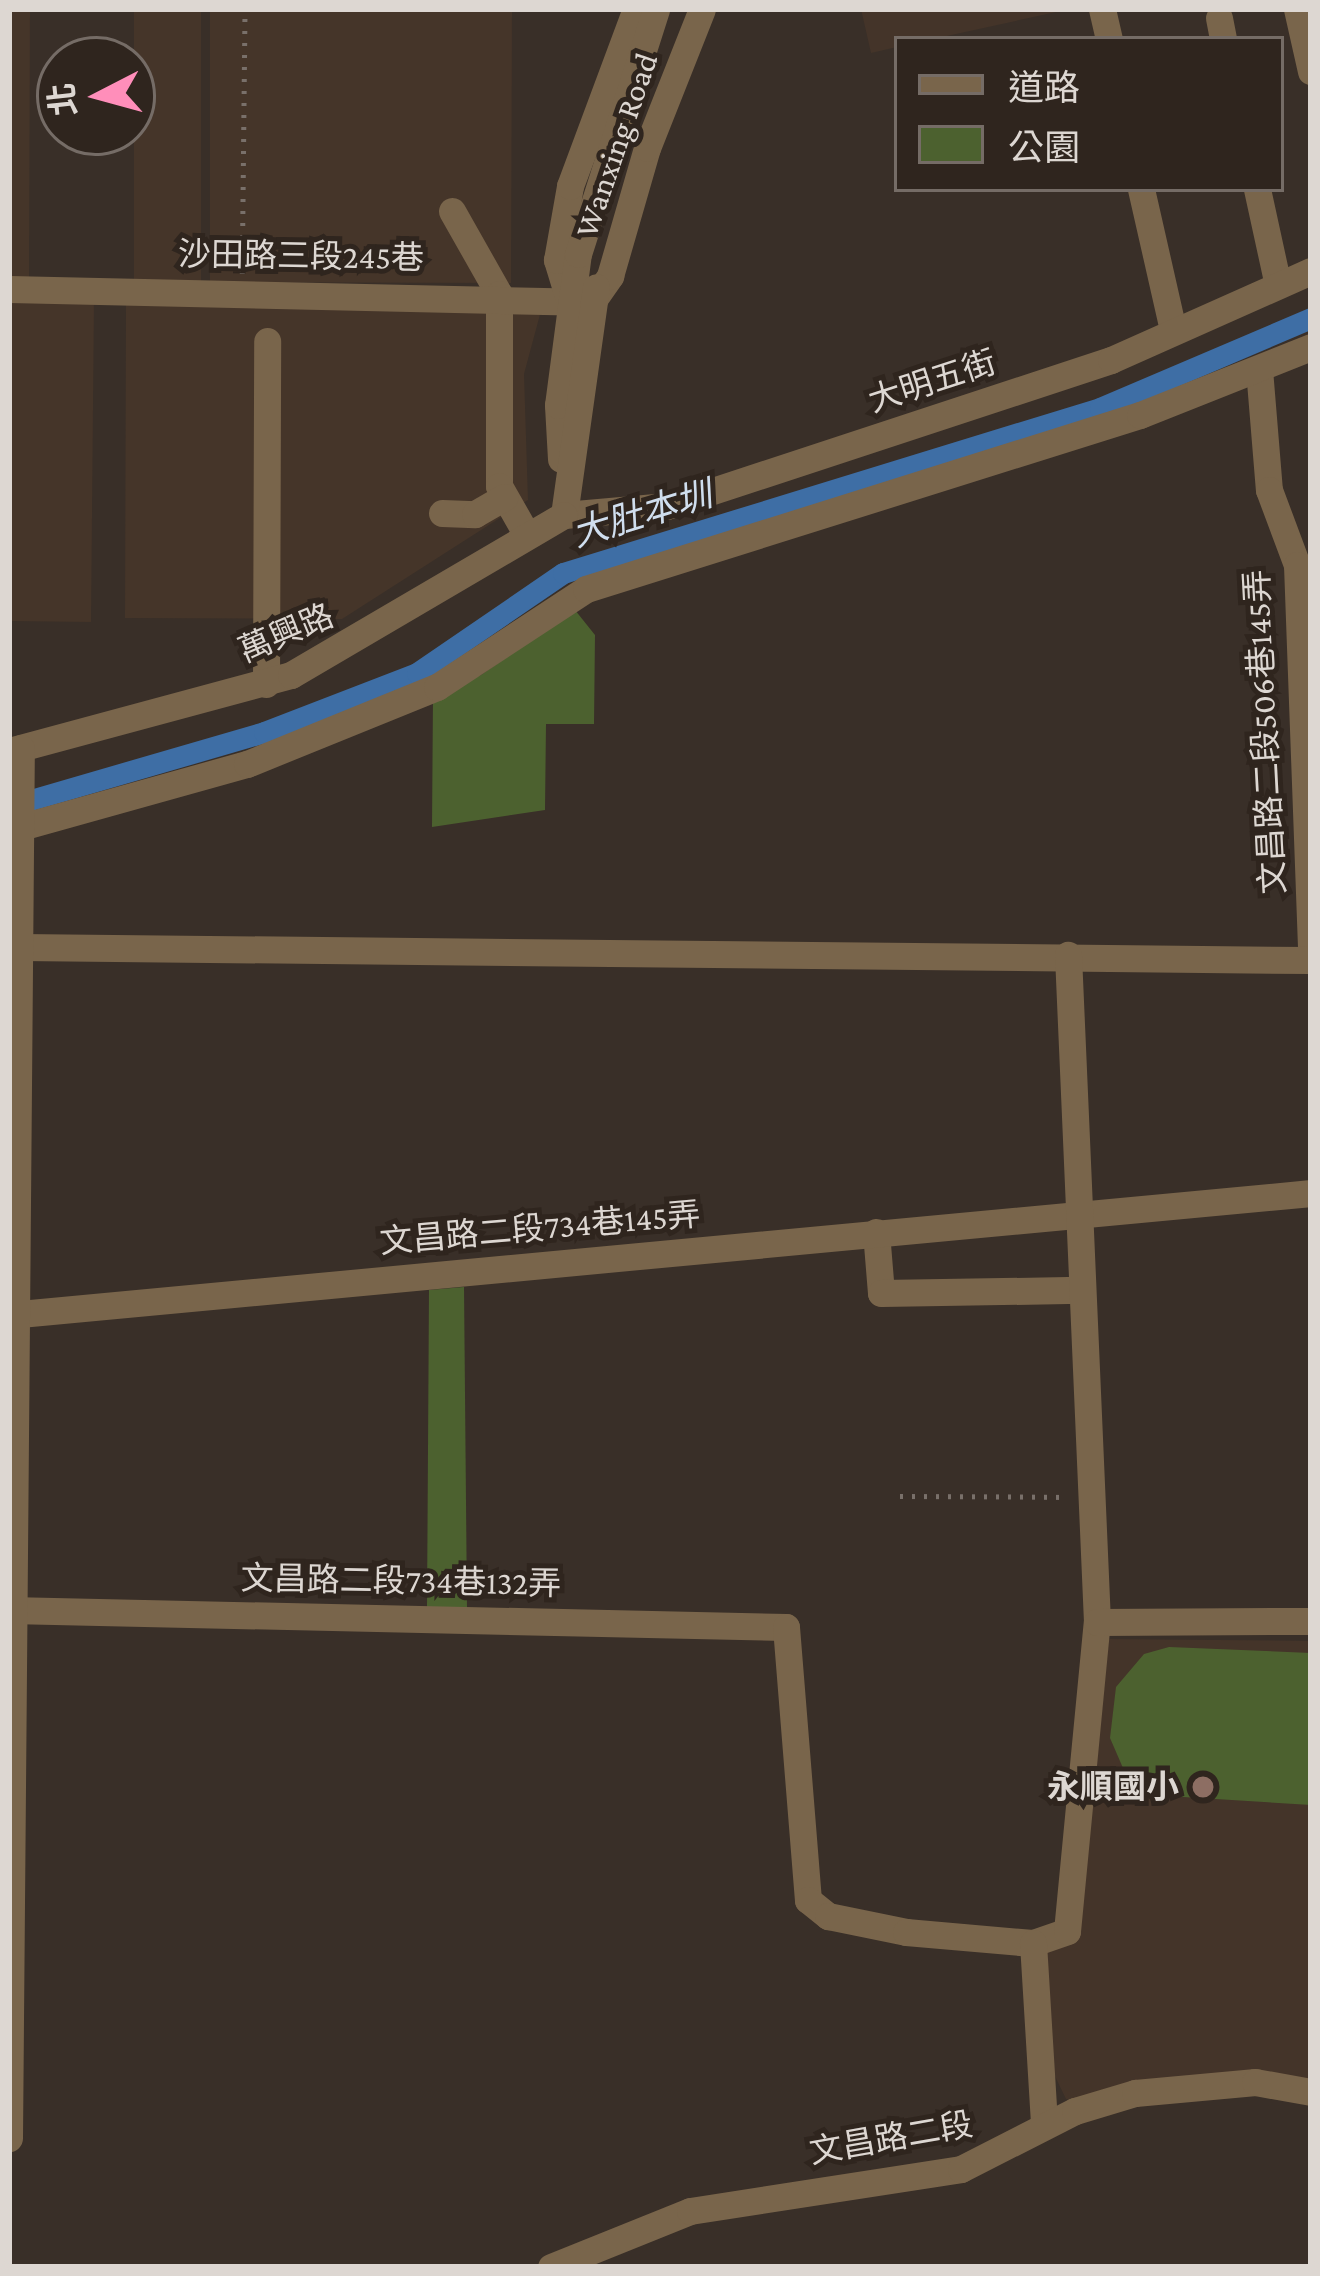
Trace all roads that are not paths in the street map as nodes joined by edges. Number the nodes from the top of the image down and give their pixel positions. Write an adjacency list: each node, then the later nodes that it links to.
1 (636, 9): 15 (street, Wanxing Road)
2 (656, 9): 10 (street)
3 (684, 9): 10 (street)
4 (702, 9): 15 (street, Wanxing Road)
5 (1297, 9): 6 (street)
6 (1311, 71)
7 (1143, 192): 16 (street)
8 (1258, 192): 12 (street)
9 (452, 211): 14 (street)
10 (589, 258): 15 (street, Wanxing Road)
11 (1311, 271): 12 (street, 大明五街)
12 (1278, 285): 16 (street, 大明五街)
13 (9, 290): 14 (street, 沙田路三段245巷)
14 (499, 294): 15 (street, 沙田路三段245巷); 20 (street)
15 (581, 301): 22 (street, Wanxing Road)
16 (1172, 330): 22 (street, 大明五街)
17 (267, 341): 24 (street)
18 (1311, 346): 19 (street)
19 (1259, 369): 26 (street); 29 (street, 文昌路二段506巷145弄)
20 (505, 497): 21 (street); 23 (street)
21 (442, 513)
22 (564, 515): 23 (street, 萬興路)
23 (527, 535): 24 (street, 萬興路)
24 (266, 684): 25 (street, 萬興路)
25 (15, 750): 26 (street)
26 (21, 827): 27 (street)
27 (20, 947): 28 (street, 文昌路二段506巷145弄); 34 (street)
28 (1068, 955): 29 (street, 文昌路二段506巷145弄); 31 (street)
29 (1311, 956)
30 (1311, 1193): 31 (street, 文昌路二段734巷145弄)
31 (1078, 1214): 32 (street, 文昌路二段734巷145弄); 33 (street)
32 (875, 1232): 33 (street); 34 (street, 文昌路二段734巷145弄)
33 (1081, 1290): 37 (street)
34 (15, 1314): 35 (street)
35 (12, 1610): 38 (street, 文昌路二段734巷132弄); 41 (street)
36 (1311, 1621): 37 (street)
37 (1097, 1622): 38 (street)
38 (1034, 1943): 40 (street)
39 (1311, 2092): 40 (street, 文昌路二段)
40 (1044, 2125): 42 (street, 文昌路二段)
41 (9, 2138)
42 (551, 2267)

